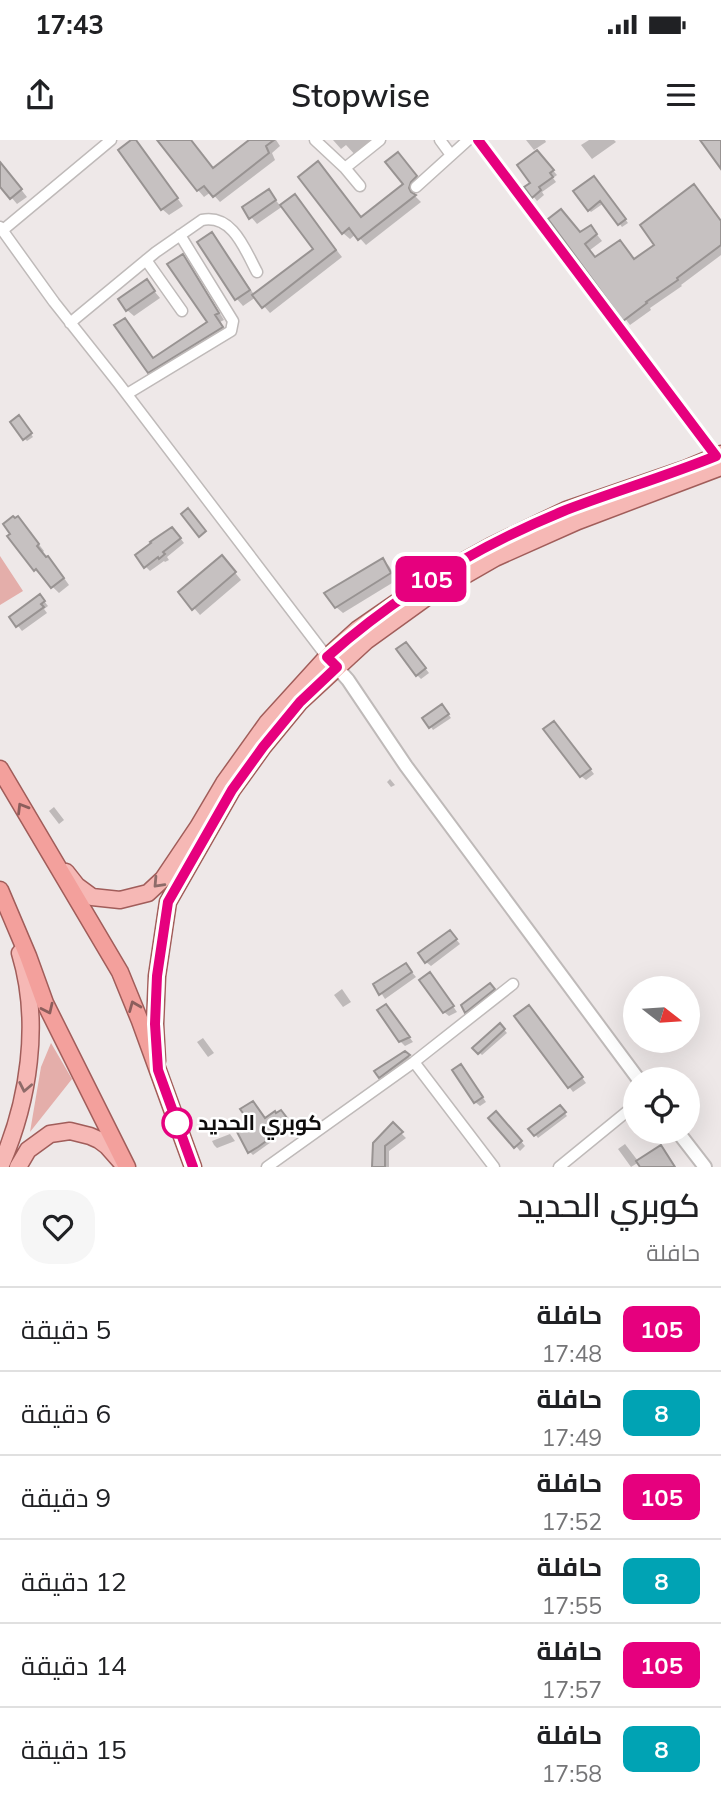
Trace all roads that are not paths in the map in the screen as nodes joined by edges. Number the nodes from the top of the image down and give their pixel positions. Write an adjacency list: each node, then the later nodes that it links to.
1 (111, 140): 11 (street)
2 (315, 140): 8 (street)
3 (380, 140): 8 (street)
4 (440, 140): 7 (street)
5 (468, 140): 7 (street)
6 (478, 140): 18 (street)
7 (451, 155): 10 (street)
8 (345, 168): 9 (street)
9 (360, 186)
10 (416, 187)
11 (1, 229): 16 (street)
12 (180, 235): 13 (street); 14 (street); 17 (street)
13 (146, 260): 15 (street); 16 (street)
14 (257, 272)
15 (181, 311)
16 (71, 323): 17 (street)
17 (127, 394): 19 (street)
18 (720, 460): 19 (main road)
19 (332, 662): 21 (main road, one-way to 21); 25 (street); 26 (main road)
20 (0, 769): 21 (highway, one-way to 20)
21 (51, 853): 26 (highway, one-way to 21)
22 (2, 895): 29 (main road, one-way to 29); 31 (highway, one-way to 31)
23 (513, 984): 24 (street)
24 (414, 1062): 33 (street); 34 (street)
25 (629, 1067)
26 (158, 1070): 32 (highway)
27 (623, 1115): 35 (street)
28 (687, 1144): 36 (street)
29 (0, 1167)
30 (18, 1167): 31 (main road)
31 (127, 1167)
32 (193, 1167)
33 (267, 1167)
34 (494, 1167)
35 (559, 1167)
36 (705, 1167)

